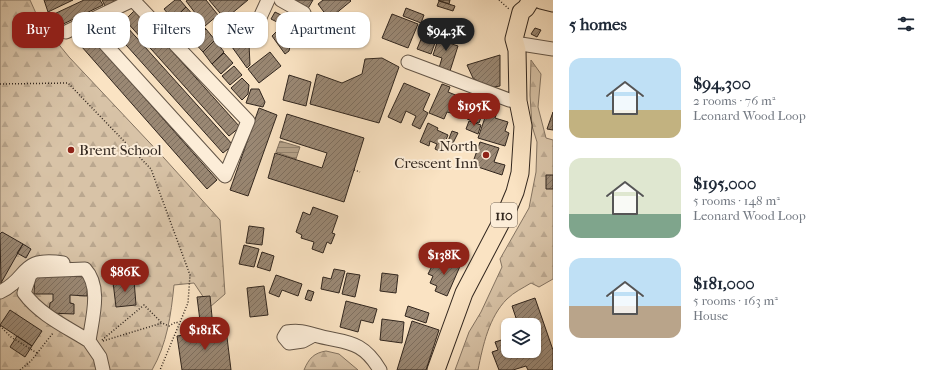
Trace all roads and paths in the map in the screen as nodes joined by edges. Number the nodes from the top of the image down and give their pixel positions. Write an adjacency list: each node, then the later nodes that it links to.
1 (133, 0): 7 (street); 13 (street)
2 (268, 0): 8 (street)
3 (281, 0): 9 (street)
4 (499, 0): 6 (path)
5 (553, 3): 6 (main road)
6 (527, 5): 12 (main road, 110)
7 (108, 12)
8 (263, 12)
9 (302, 12)
10 (72, 29): 11 (street)
11 (66, 32)
12 (519, 47): 14 (street); 17 (main road, 110)
13 (109, 48)
14 (553, 49)
15 (408, 62): 17 (street)
16 (0, 84): 25 (path)
17 (518, 101): 35 (main road, 110)
18 (354, 170): 19 (path)
19 (360, 172)
20 (73, 268): 21 (street); 22 (street); 23 (street)
21 (0, 292)
22 (92, 319): 27 (street); 29 (street)
23 (59, 323): 27 (street); 30 (path)
24 (162, 323): 25 (path); 29 (path); 29 (path)
25 (179, 323): 33 (path)
26 (0, 327): 30 (path)
27 (73, 331): 29 (street)
28 (314, 334): 34 (street)
29 (94, 342): 32 (street)
30 (37, 353): 31 (path)
31 (20, 370)
32 (103, 370)
33 (160, 370)
34 (380, 370)
35 (436, 370)

